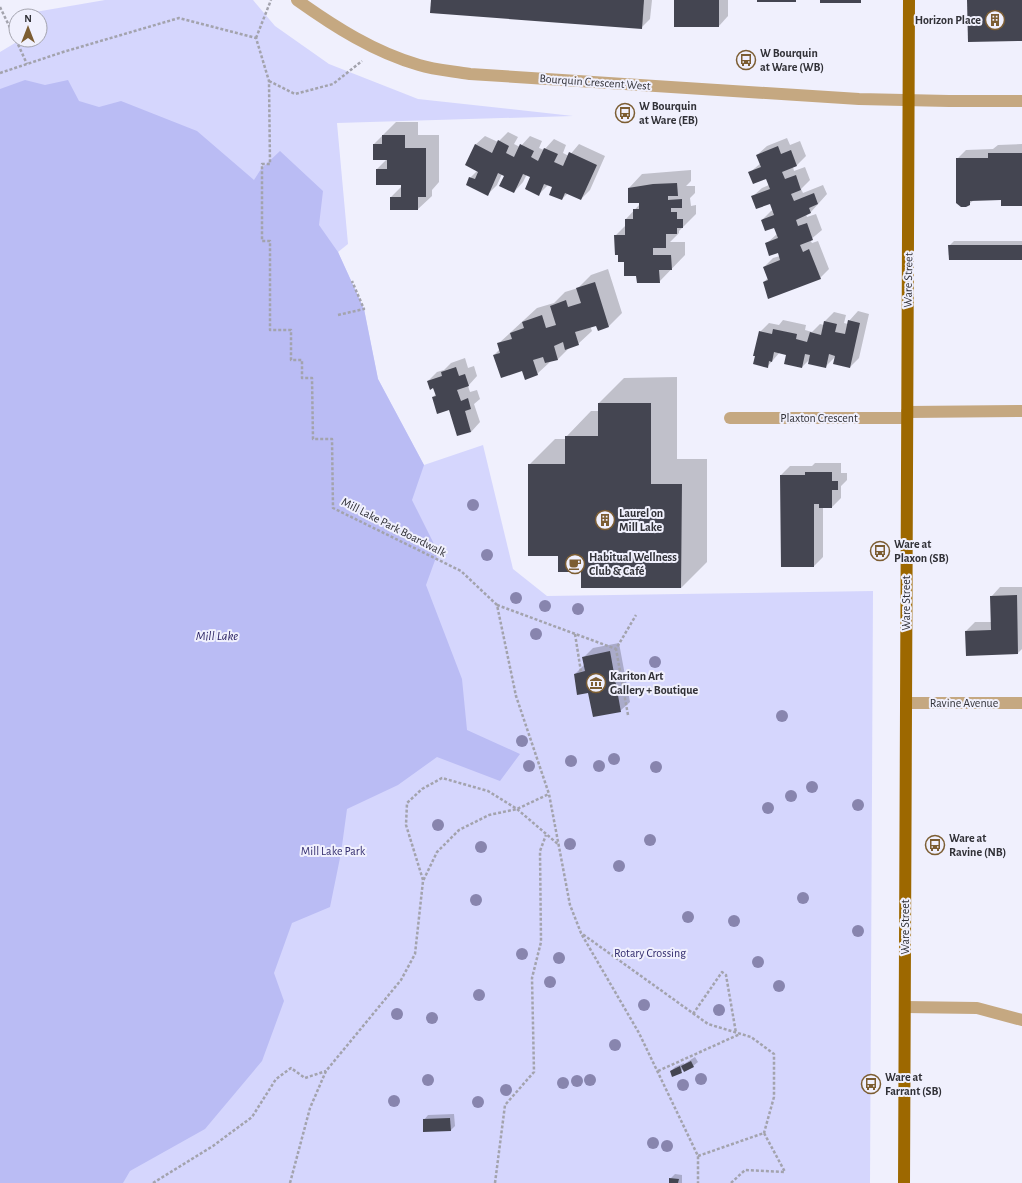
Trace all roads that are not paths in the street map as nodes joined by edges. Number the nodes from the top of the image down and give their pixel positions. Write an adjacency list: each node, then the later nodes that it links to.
1 (297, 0): 3 (street, Bourquin Crescent West)
2 (909, 0): 3 (main road, Ware Street)
3 (910, 100): 4 (street, Bourquin Crescent West); 6 (main road, Ware Street)
4 (1022, 100)
5 (1022, 411): 6 (street, Plaxton Crescent)
6 (907, 415): 7 (street, Plaxton Crescent); 8 (main road, Ware Street)
7 (730, 418)
8 (906, 703): 9 (street, Ravine Avenue); 10 (main road, Ware Street)
9 (1022, 703)
10 (904, 1007): 11 (street); 12 (main road, Ware Street)
11 (1022, 1020)
12 (904, 1183)

